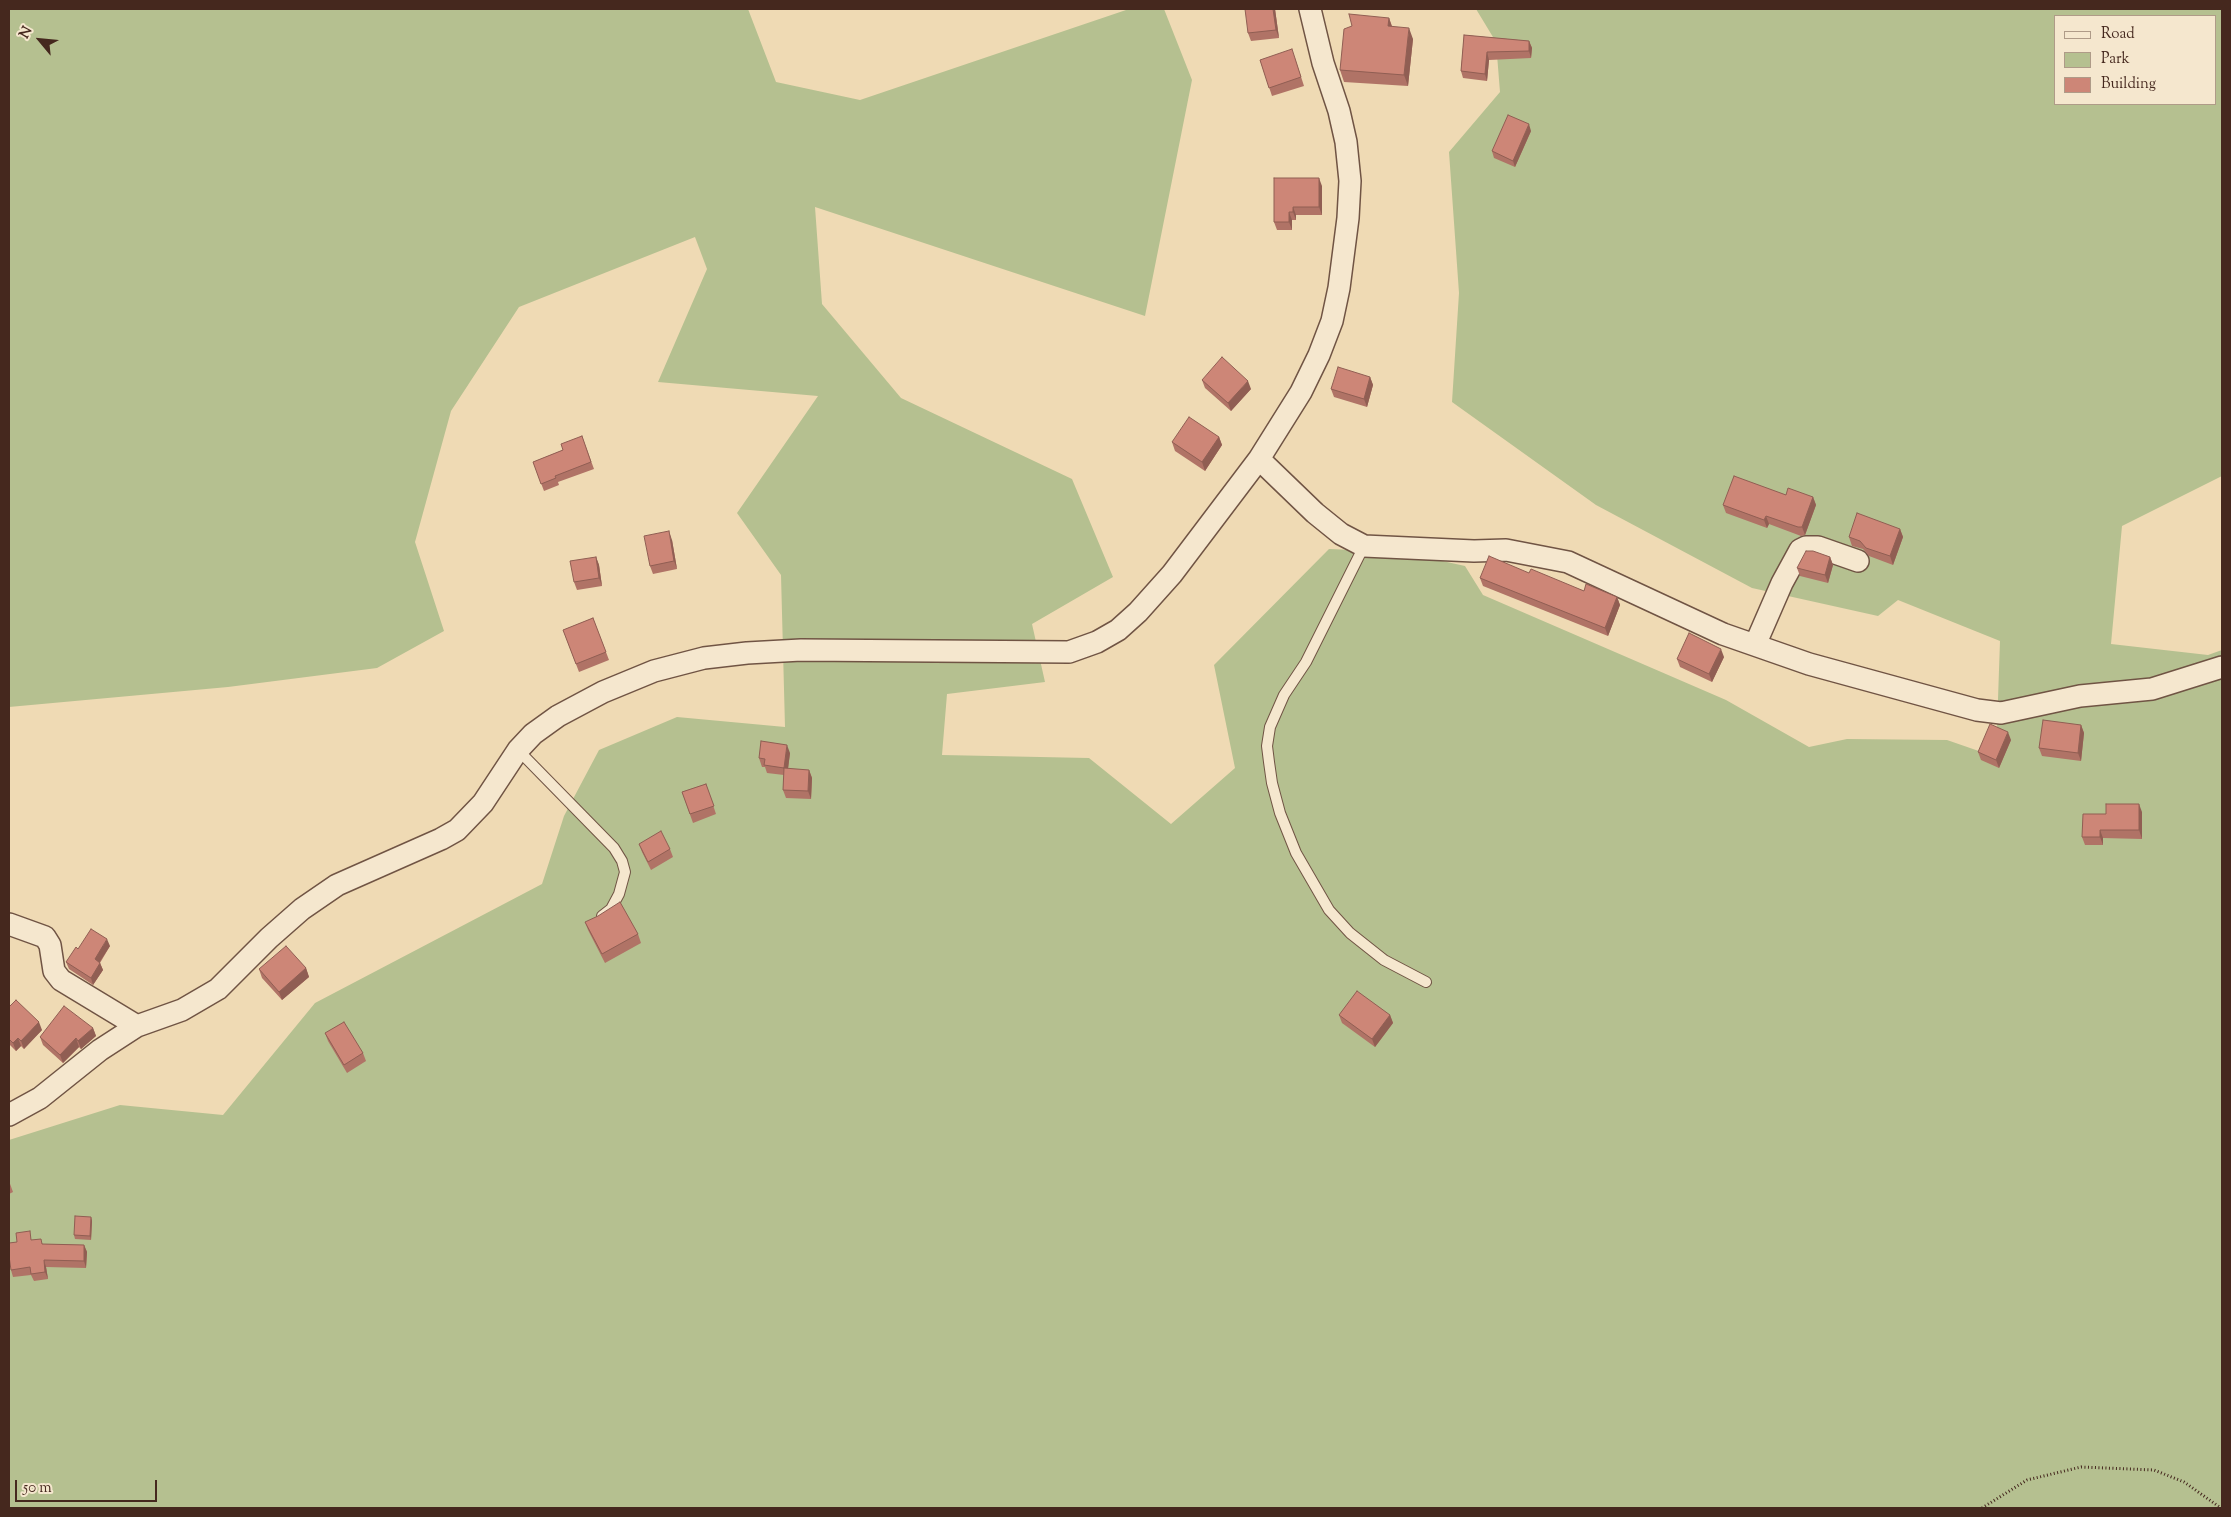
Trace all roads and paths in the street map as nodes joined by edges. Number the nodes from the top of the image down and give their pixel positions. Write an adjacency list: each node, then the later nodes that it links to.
1 (1310, 9): 2 (street)
2 (1259, 459): 3 (street); 7 (street)
3 (1364, 546): 5 (street); 10 (lane)
4 (1858, 561): 5 (street)
5 (1755, 645): 6 (street)
6 (2222, 667)
7 (518, 750): 8 (lane); 11 (street)
8 (597, 919)
9 (9, 924): 11 (street)
10 (1426, 982)
11 (137, 1026): 12 (street)
12 (9, 1115)
13 (1982, 1508): 14 (path)
14 (2221, 1508)

